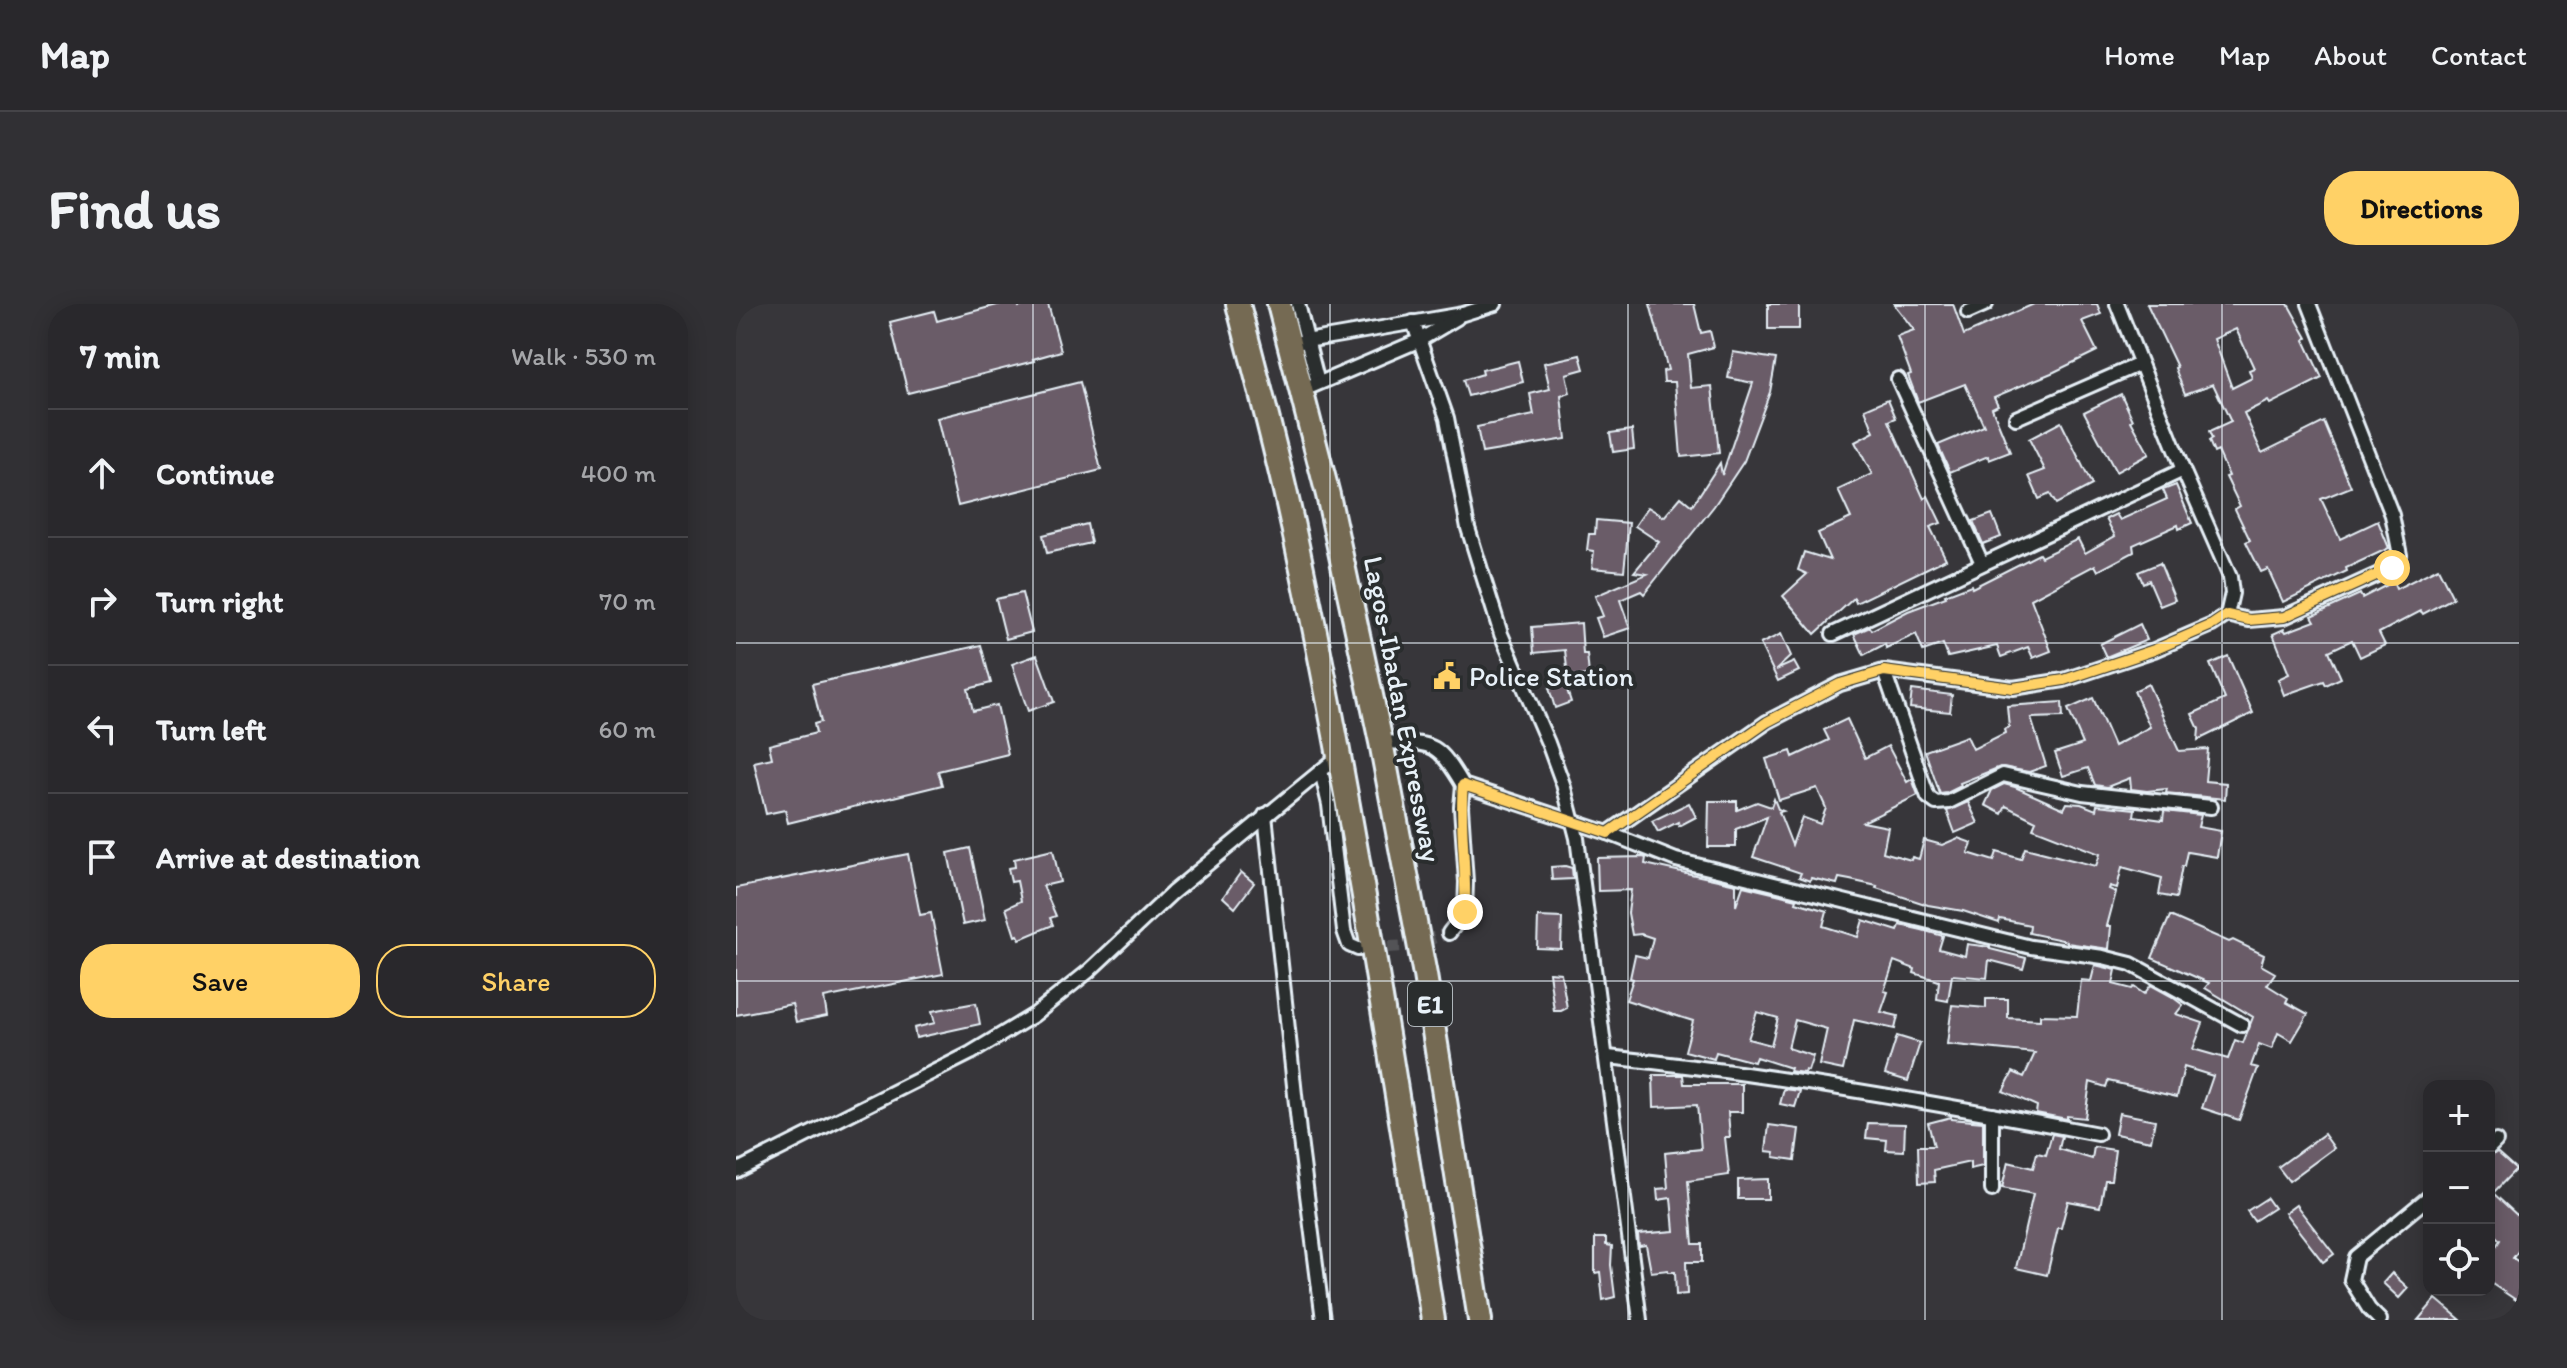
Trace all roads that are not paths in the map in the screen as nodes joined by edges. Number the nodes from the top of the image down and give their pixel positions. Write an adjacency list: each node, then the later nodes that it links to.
1 (1238, 304): 23 (highway, E1)
2 (1279, 304): 12 (highway, Lagos-Ibadan Expressway / E1)
3 (1298, 304): 12 (street)
4 (1495, 304): 9 (street)
5 (1986, 304): 8 (street)
6 (2117, 304): 13 (street)
7 (2309, 304): 19 (street)
8 (1968, 312)
9 (1463, 314): 10 (street); 11 (street)
10 (1413, 322): 11 (street); 12 (street)
11 (1418, 341): 15 (street); 27 (street)
12 (1298, 342): 15 (highway, Lagos-Ibadan Expressway / E1)
13 (2140, 364): 16 (street); 17 (street)
14 (1898, 379): 18 (street)
15 (1310, 387): 22 (highway, Lagos-Ibadan Expressway / E1)
16 (2016, 418)
17 (2183, 470): 18 (street); 19 (street)
18 (1982, 563): 20 (street)
19 (2227, 615): 21 (street)
20 (1833, 634)
21 (1884, 671): 25 (street); 28 (street)
22 (1381, 742): 24 (street); 40 (highway, Lagos-Ibadan Expressway / E1)
23 (1329, 764): 26 (street); 30 (street); 39 (highway, E1)
24 (1463, 785): 27 (street); 29 (street)
25 (2211, 807)
26 (1265, 815): 35 (street); 38 (street)
27 (1573, 822): 28 (street); 32 (street)
28 (1608, 833): 31 (street)
29 (1449, 933)
30 (1358, 949)
31 (2242, 1025)
32 (1608, 1057): 33 (street); 41 (street)
33 (1992, 1114): 34 (street); 36 (street)
34 (2098, 1134)
35 (736, 1171)
36 (1992, 1190)
37 (2423, 1202): 42 (street)
38 (1323, 1320)
39 (1433, 1320)
40 (1480, 1320)
41 (1640, 1320)
42 (2380, 1320)

